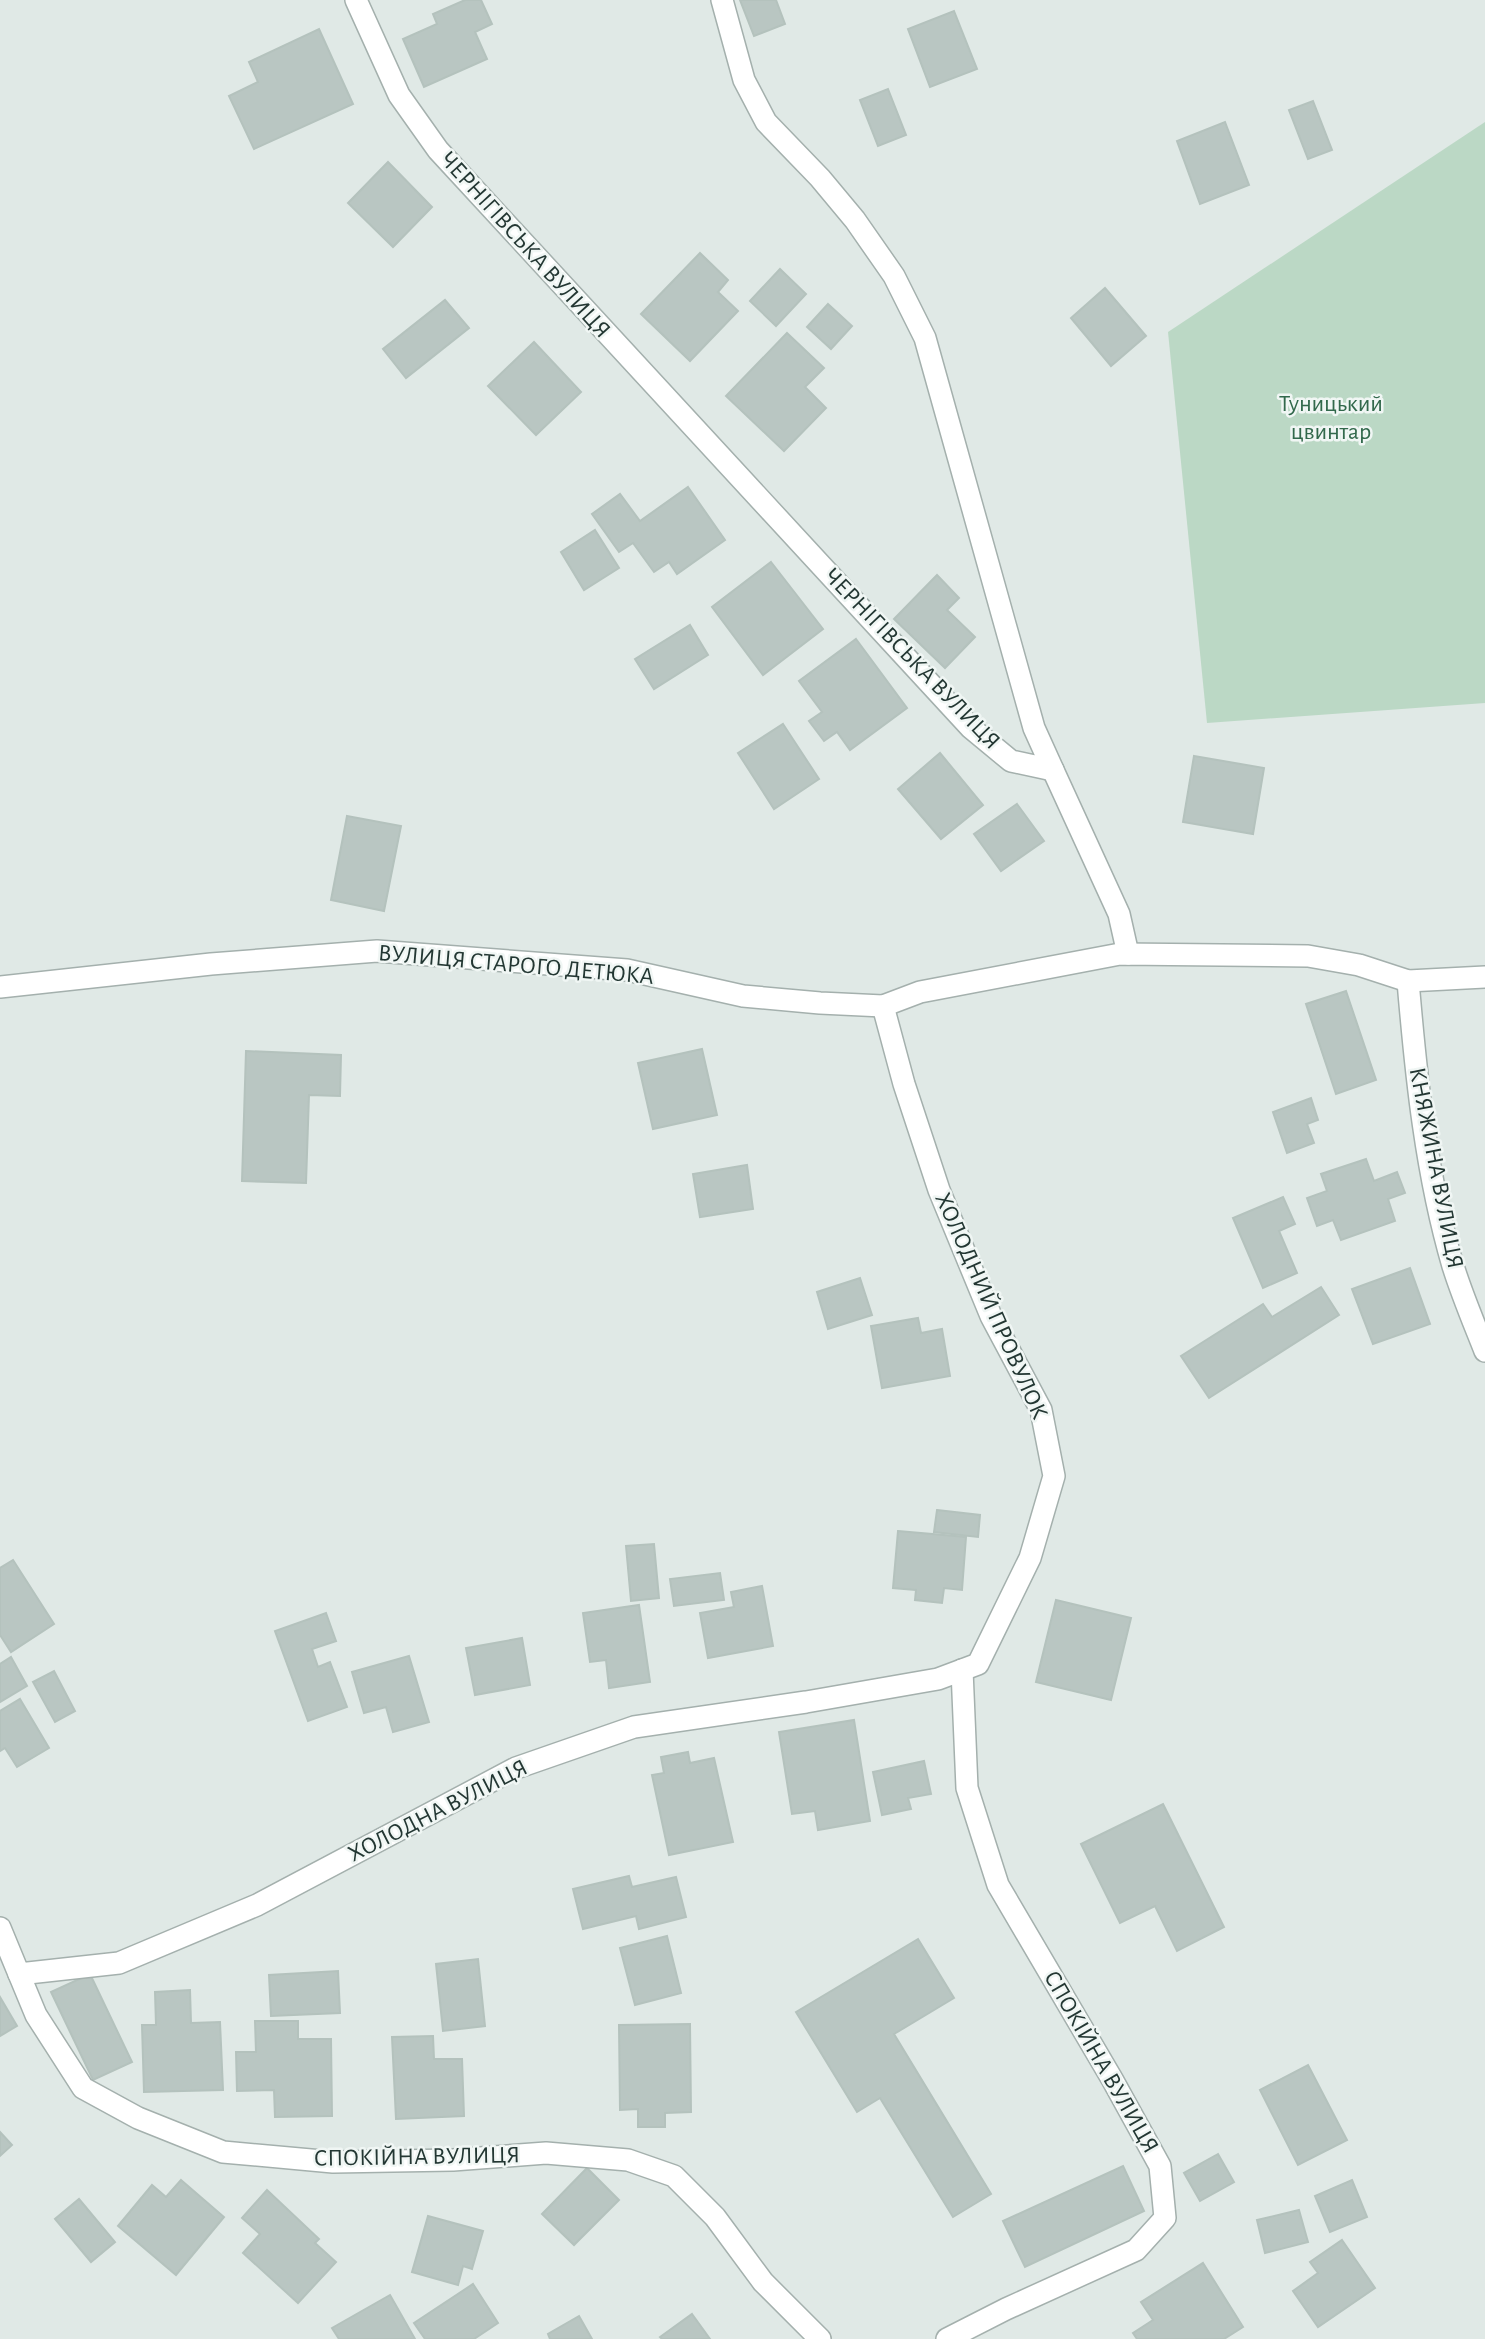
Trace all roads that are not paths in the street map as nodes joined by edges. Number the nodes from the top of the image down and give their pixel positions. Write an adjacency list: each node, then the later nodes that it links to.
1 (356, 0): 3 (street, ЧЕРНІГІВСЬКА ВУЛИЦЯ)
2 (722, 0): 3 (street, ЧЕРНІГІВСЬКА ВУЛИЦЯ)
3 (1053, 770): 4 (street)
4 (1128, 954): 6 (street, ВУЛИЦЯ СТАРОГО ДЕТЮКА); 8 (street, ВУЛИЦЯ СТАРОГО ДЕТЮКА)
5 (1485, 977): 6 (street, ВУЛИЦЯ СТАРОГО ДЕТЮКА)
6 (1408, 981): 9 (street, КНЯЖИНА ВУЛИЦЯ)
7 (0, 987): 8 (street, ВУЛИЦЯ СТАРОГО ДЕТЮКА)
8 (883, 1006): 10 (street, ХОЛОДНИЙ ПРОВУЛОК)
9 (1485, 1351)
10 (962, 1670): 12 (street, ХОЛОДНА ВУЛИЦЯ); 14 (street, СПОКІЙНА ВУЛИЦЯ)
11 (0, 1928): 12 (street)
12 (19, 1974): 13 (street, СПОКІЙНА ВУЛИЦЯ)
13 (820, 2339)
14 (947, 2339)

